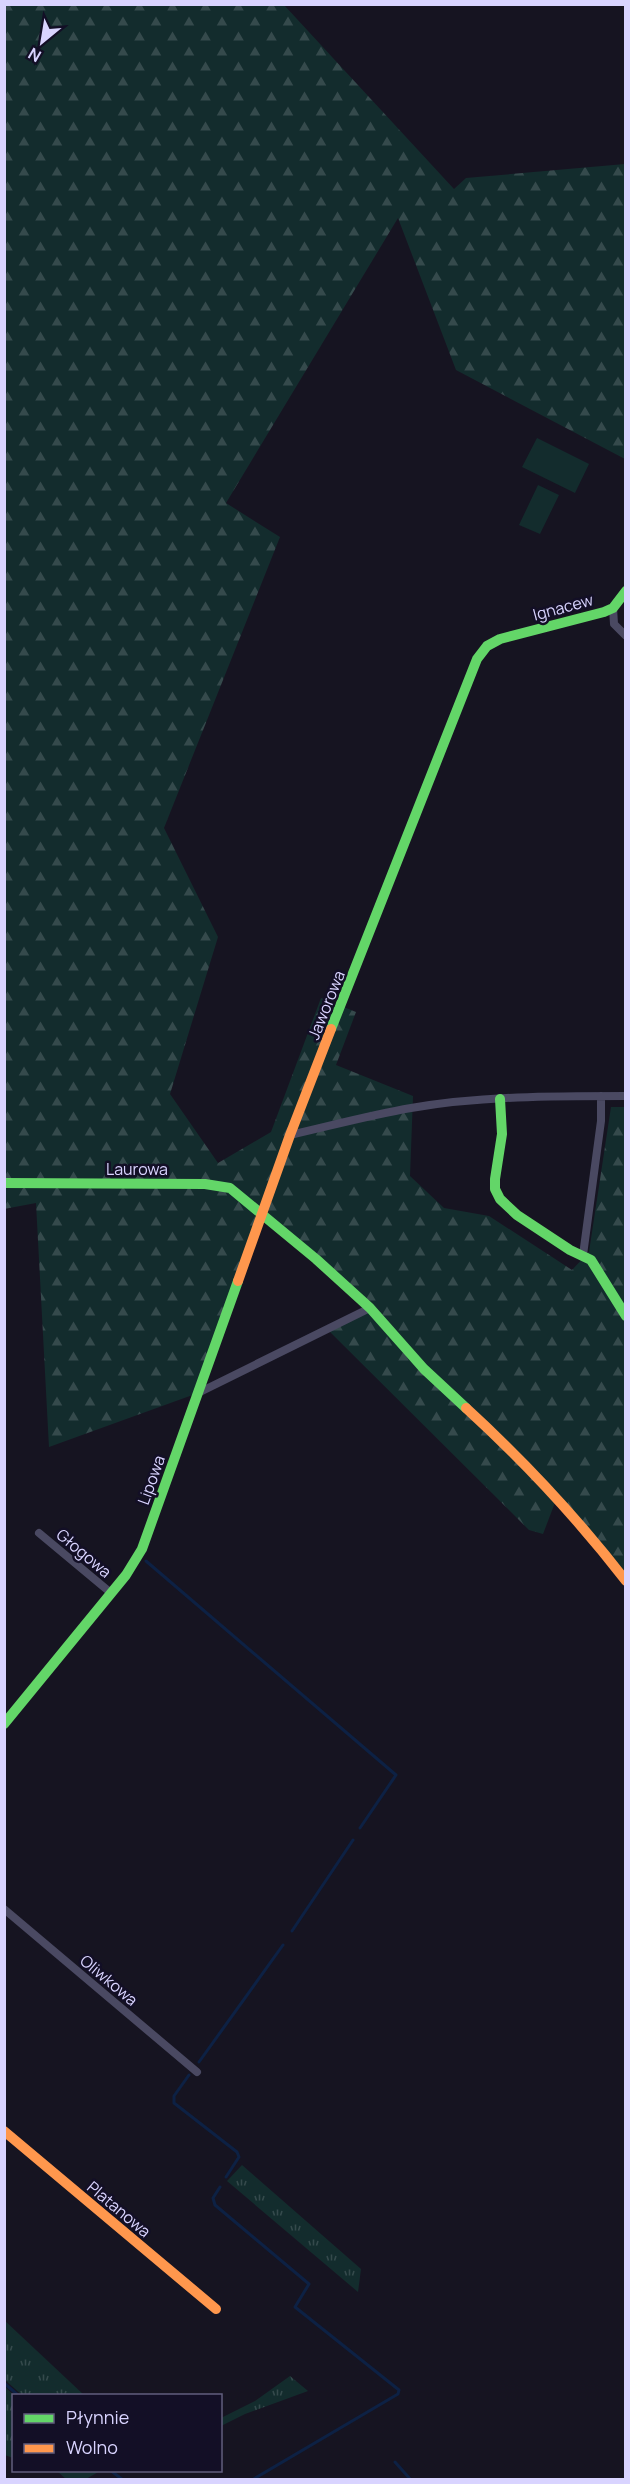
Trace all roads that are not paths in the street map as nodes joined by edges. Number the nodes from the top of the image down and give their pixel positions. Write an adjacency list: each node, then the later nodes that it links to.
1 (626, 591): 2 (street, Ignacew)
2 (613, 608): 3 (street); 4 (street, Ignacew)
3 (626, 636)
4 (500, 639): 8 (street, Jaworowa)
5 (601, 1096): 6 (street); 7 (street); 11 (street)
6 (626, 1096)
7 (500, 1099): 8 (street); 11 (street)
8 (290, 1136): 10 (street, Jaworowa)
9 (4, 1183): 10 (street, Laurowa)
10 (261, 1213): 12 (street, Laurowa); 14 (street, Jaworowa)
11 (583, 1255): 13 (street)
12 (370, 1308): 14 (street); 16 (street, Laurowa)
13 (626, 1316)
14 (198, 1393): 17 (street, Lipowa)
15 (39, 1533): 17 (street, Głogowa)
16 (625, 1577)
17 (111, 1593): 18 (street, Lipowa)
18 (4, 1724)
19 (4, 1909): 20 (street, Oliwkowa)
20 (197, 2072)
21 (4, 2131): 22 (street, Platanowa)
22 (216, 2309)

